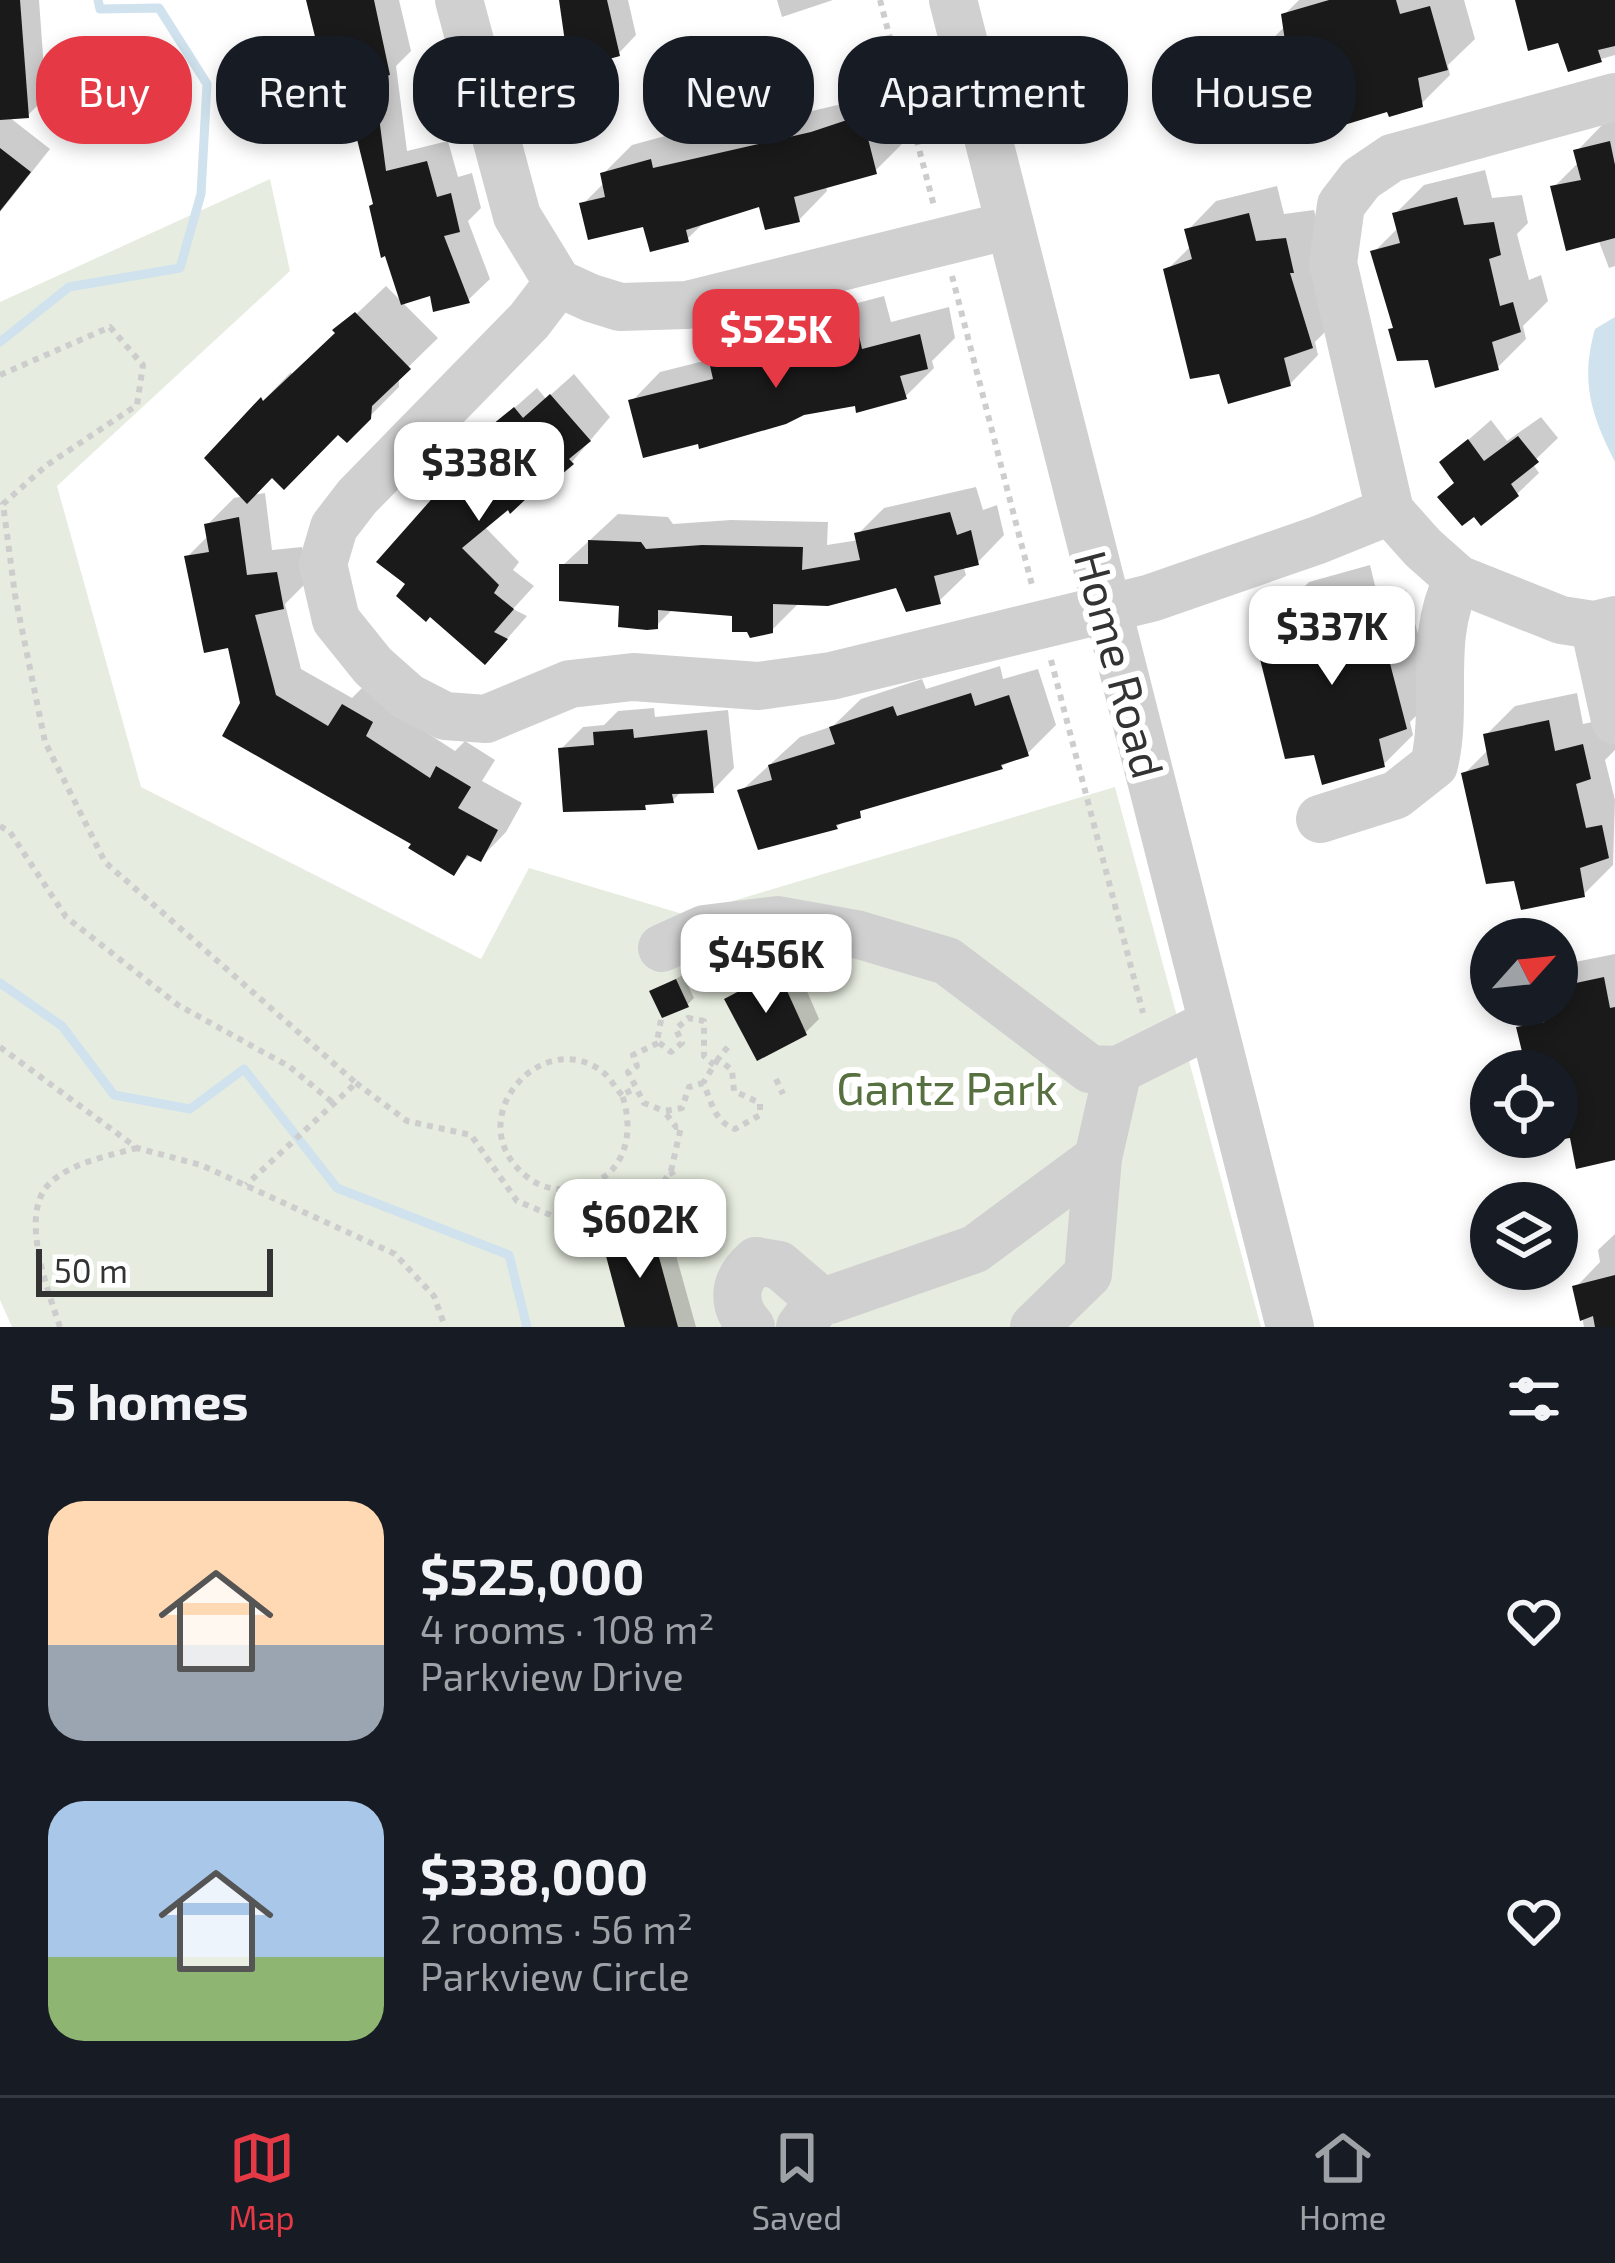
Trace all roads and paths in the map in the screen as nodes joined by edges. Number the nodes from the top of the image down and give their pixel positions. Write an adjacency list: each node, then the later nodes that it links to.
1 (459, 0): 7 (street)
2 (880, 0): 6 (path)
3 (953, 0): 5 (street, Home Road)
4 (1615, 97): 9 (street)
5 (1010, 225): 6 (street); 11 (street, Home Road)
6 (943, 242): 7 (street); 13 (path)
7 (558, 284): 13 (street)
8 (0, 375): 27 (path)
9 (1390, 511): 10 (street); 11 (street)
10 (1459, 579): 12 (street); 15 (street)
11 (1106, 610): 13 (street); 19 (street, Home Road)
12 (1604, 622): 14 (street)
13 (1042, 625): 23 (path)
14 (1615, 720)
15 (1320, 819)
16 (0, 826): 31 (path)
17 (662, 948): 23 (street)
18 (661, 1020): 20 (path)
19 (1212, 1023): 23 (street); 43 (street, Home Road)
20 (658, 1043): 24 (path); 28 (path)
21 (731, 1043): 24 (path)
22 (0, 1047): 33 (path)
23 (1136, 1061): 34 (street)
24 (716, 1062): 26 (path); 26 (path)
25 (776, 1079): 29 (path)
26 (703, 1082): 32 (path)
27 (356, 1083): 31 (path); 35 (path)
28 (636, 1088): 30 (path); 32 (path)
29 (784, 1094)
30 (622, 1095): 30 (path)
31 (332, 1102): 36 (path)
32 (664, 1112): 35 (path)
33 (137, 1148): 36 (path); 39 (path)
34 (1098, 1158): 38 (street); 42 (street)
35 (671, 1171): 37 (path)
36 (246, 1184): 40 (path)
37 (725, 1239)
38 (810, 1313): 41 (street)
39 (60, 1327)
40 (446, 1327)
41 (752, 1327)
42 (1034, 1327)
43 (1290, 1327)

